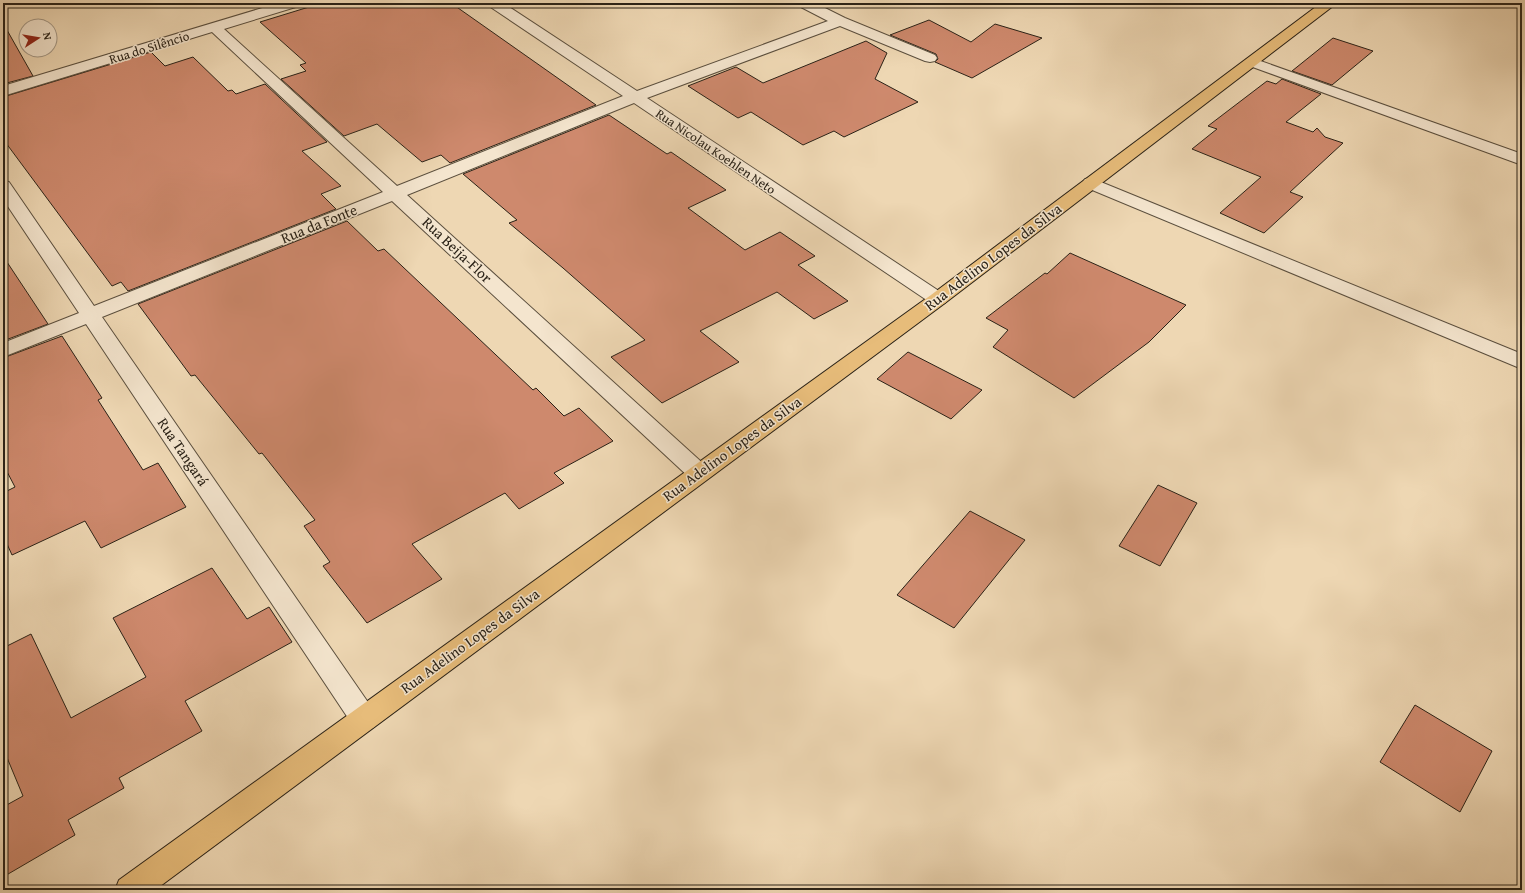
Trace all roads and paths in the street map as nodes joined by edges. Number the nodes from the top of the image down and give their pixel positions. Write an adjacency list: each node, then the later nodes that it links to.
1 (294, 3): 6 (street, Rua do Silêncio)
2 (494, 3): 10 (street, Rua Nicolau Koehlen Neto)
3 (804, 3): 5 (street)
4 (1330, 3): 8 (main road, Rua Adelino Lopes da Silva)
5 (840, 20): 7 (street); 10 (street, Rua da Fonte)
6 (214, 27): 9 (street, Rua do Silêncio); 14 (street, Rua Beija-Flor)
7 (930, 58)
8 (1252, 62): 11 (street); 12 (main road, Rua Adelino Lopes da Silva)
9 (3, 91)
10 (635, 97): 14 (street, Rua da Fonte); 15 (street, Rua Nicolau Koehlen Neto)
11 (1522, 160)
12 (1091, 184): 15 (main road, Rua Adelino Lopes da Silva); 18 (street)
13 (3, 186): 16 (street, Rua Tangará)
14 (395, 193): 16 (street, Rua da Fonte); 19 (street, Rua Beija-Flor)
15 (938, 299): 19 (main road, Rua Adelino Lopes da Silva)
16 (90, 315): 17 (street, Rua da Fonte); 20 (street, Rua Tangará)
17 (3, 350)
18 (1522, 362)
19 (699, 473): 20 (main road, Rua Adelino Lopes da Silva)
20 (364, 719): 21 (main road, Rua Adelino Lopes da Silva)
21 (130, 890)

